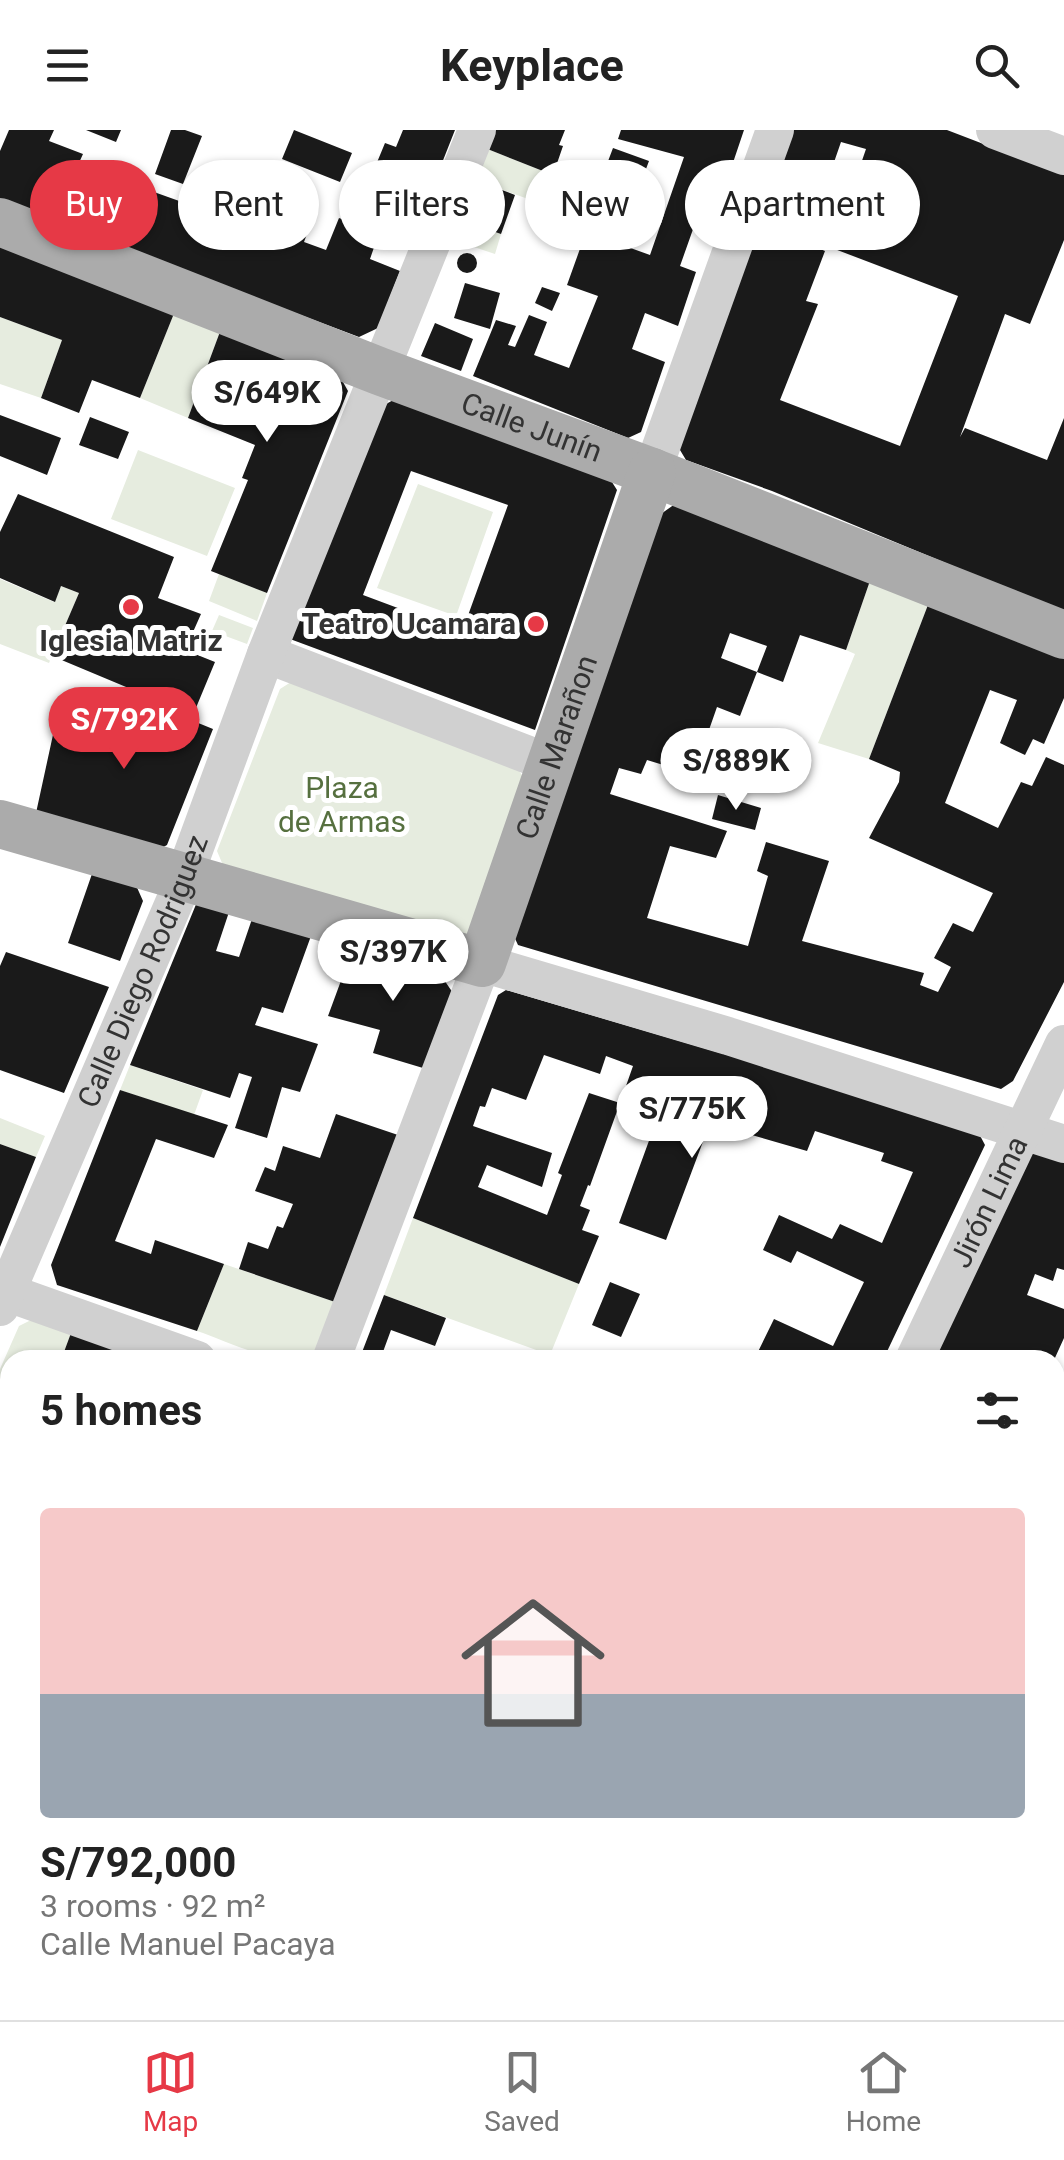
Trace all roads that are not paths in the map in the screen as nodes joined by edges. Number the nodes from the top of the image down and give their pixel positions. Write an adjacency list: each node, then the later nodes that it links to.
1 (477, 130): 6 (street, Calle Diego Rodriguez)
2 (775, 130): 7 (street, Calle Marañon)
3 (995, 130): 4 (street)
4 (1064, 156)
5 (0, 222): 6 (main road, Calle Junín)
6 (380, 372): 7 (main road, Calle Junín); 9 (street, Calle Diego Rodriguez)
7 (652, 472): 8 (main road, Calle Junín); 10 (main road, Calle Marañon)
8 (1064, 635)
9 (266, 654): 10 (street); 12 (street, Calle Diego Rodriguez)
10 (552, 764): 13 (main road, Calle Marañon)
11 (0, 824): 12 (main road)
12 (184, 877): 13 (main road); 17 (street, Calle Diego Rodriguez)
13 (482, 963): 15 (street); 19 (street, Calle Marañon)
14 (1064, 1044): 15 (street, Jirón Lima)
15 (1022, 1129): 16 (street); 20 (street, Jirón Lima)
16 (1064, 1144)
17 (2, 1297): 18 (street)
18 (166, 1350)
19 (334, 1350)
20 (919, 1350)

